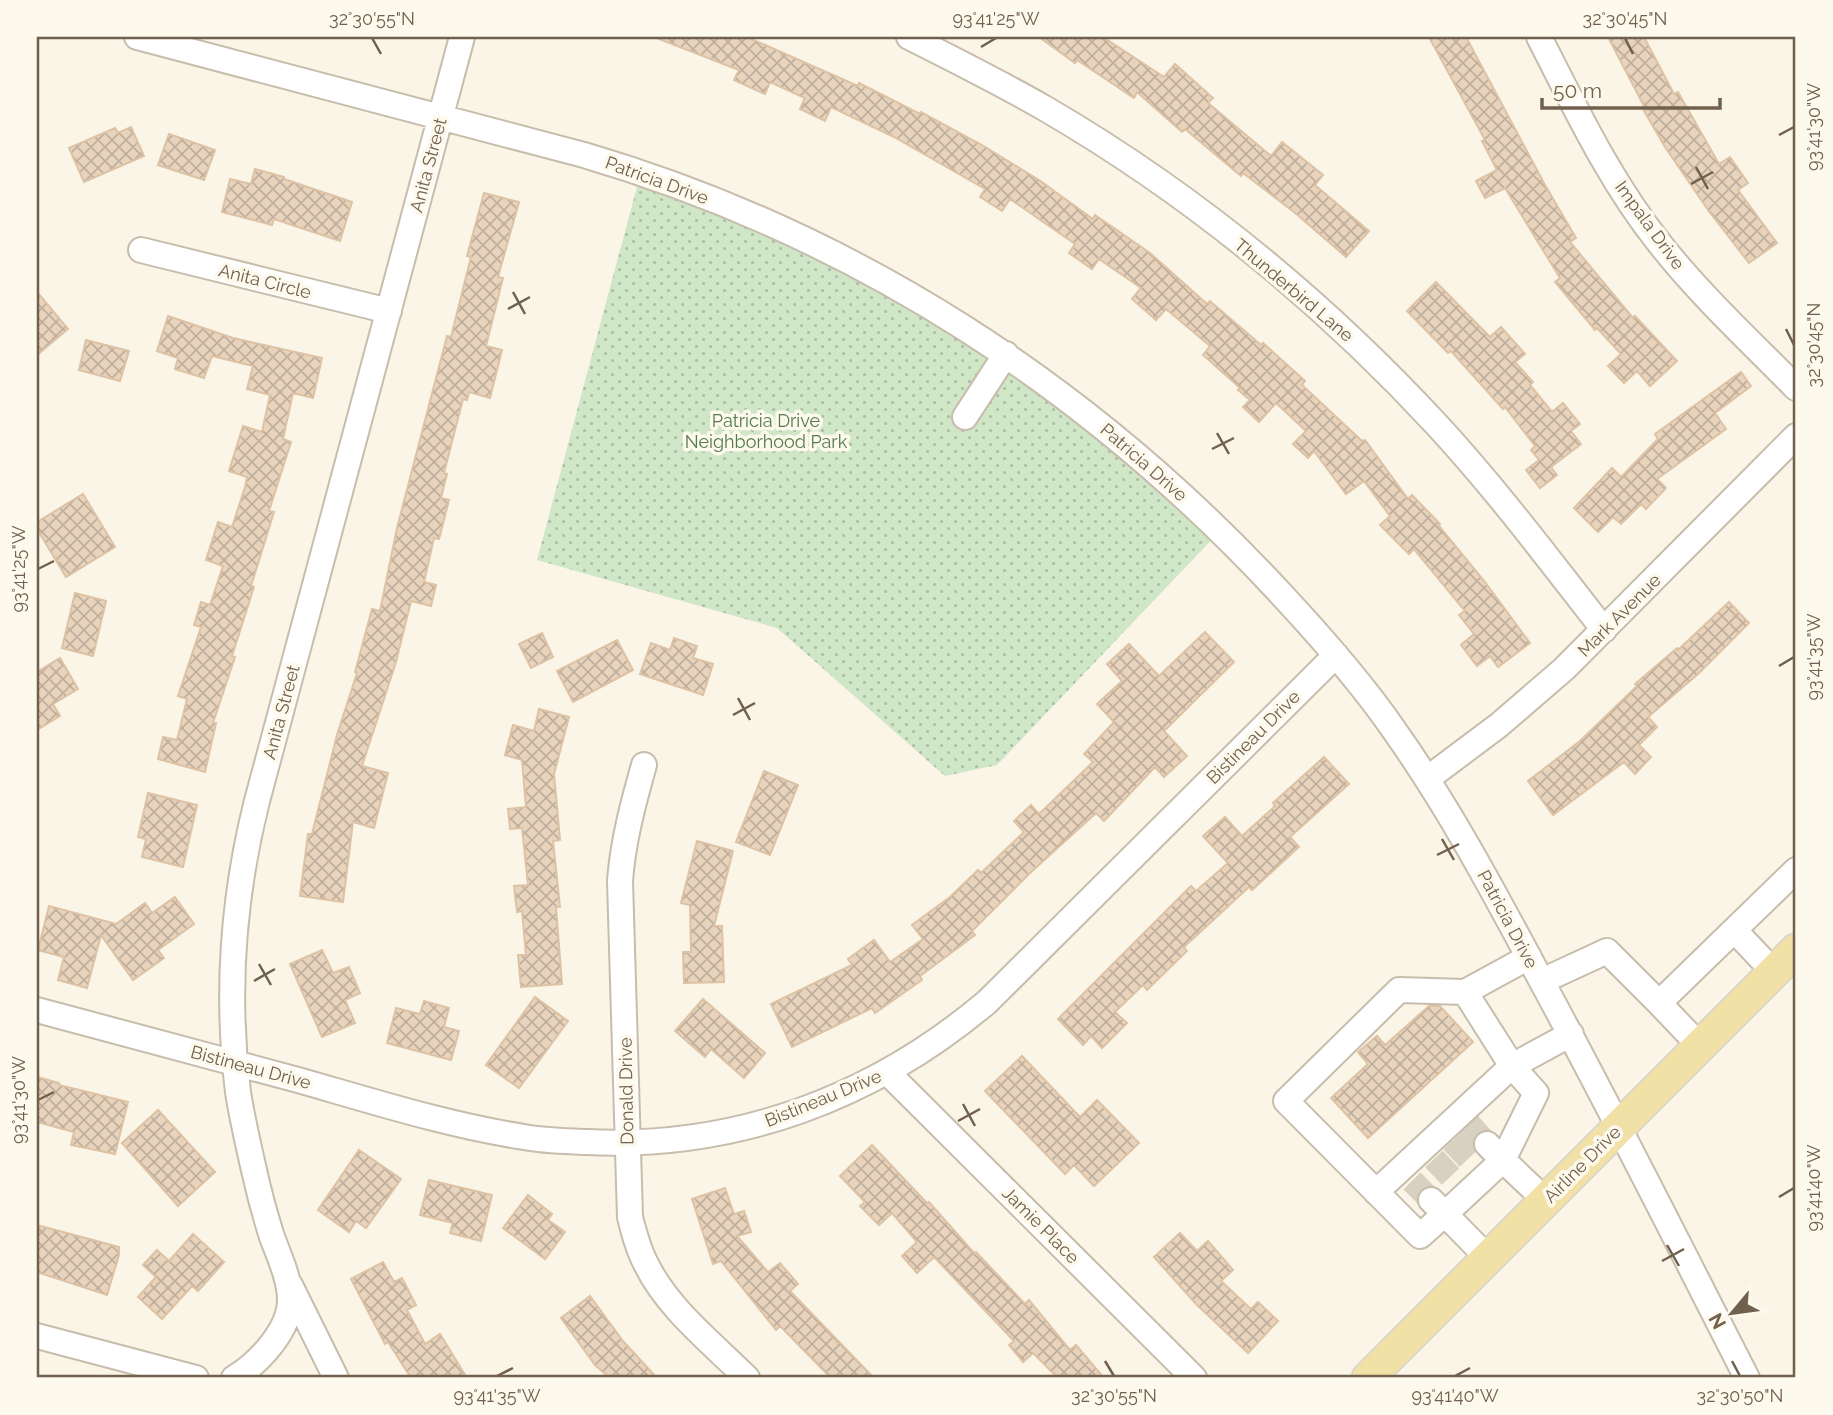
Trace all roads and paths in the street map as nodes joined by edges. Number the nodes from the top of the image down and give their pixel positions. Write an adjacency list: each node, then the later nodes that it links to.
1 (138, 37): 5 (street, Patricia Drive)
2 (462, 37): 5 (street, Anita Street)
3 (909, 37): 12 (street, Thunderbird Lane)
4 (1539, 37): 9 (street, Impala Drive)
5 (441, 117): 7 (street, Anita Street); 8 (street, Patricia Drive)
6 (141, 250): 7 (street, Anita Circle)
7 (389, 312): 26 (street, Anita Street)
8 (1006, 354): 10 (street); 13 (street, Patricia Drive)
9 (1796, 388)
10 (965, 417)
11 (1796, 436): 12 (street, Mark Avenue)
12 (1604, 631): 15 (street, Mark Avenue)
13 (1336, 655): 15 (street, Patricia Drive); 28 (street, Bistineau Drive)
14 (644, 765): 30 (street, Donald Drive)
15 (1427, 779): 18 (street, Patricia Drive)
16 (1796, 870): 17 (street)
17 (1735, 931): 19 (street); 22 (street)
18 (1529, 957): 20 (street, Patricia Drive); 21 (street)
19 (1785, 961): 25 (main road, Airline Drive)
20 (1542, 981): 22 (street); 24 (street, Patricia Drive)
21 (1465, 992): 27 (street); 32 (street)
22 (1659, 1003): 25 (street)
23 (37, 1010): 26 (street, Bistineau Drive)
24 (1571, 1034): 27 (street); 29 (street, Patricia Drive)
25 (1700, 1046): 29 (main road, Airline Drive)
26 (235, 1062): 30 (street, Bistineau Drive); 36 (street, Anita Street)
27 (1512, 1066): 31 (street); 32 (street)
28 (887, 1072): 30 (street, Bistineau Drive); 42 (street, Jamie Place)
29 (1619, 1127): 33 (main road, Airline Drive); 44 (street, Patricia Drive)
30 (627, 1143): 41 (street, Donald Drive)
31 (1487, 1160): 33 (street); 34 (street)
32 (1376, 1192): 34 (street)
33 (1546, 1201): 35 (main road, Airline Drive)
34 (1438, 1207): 35 (street)
35 (1488, 1258): 43 (main road, Airline Drive)
36 (286, 1276): 39 (street, Anita Street); 40 (street)
37 (37, 1336): 38 (street)
38 (197, 1378)
39 (234, 1378)
40 (336, 1378)
41 (747, 1378)
42 (1194, 1378)
43 (1368, 1378)
44 (1747, 1378)

